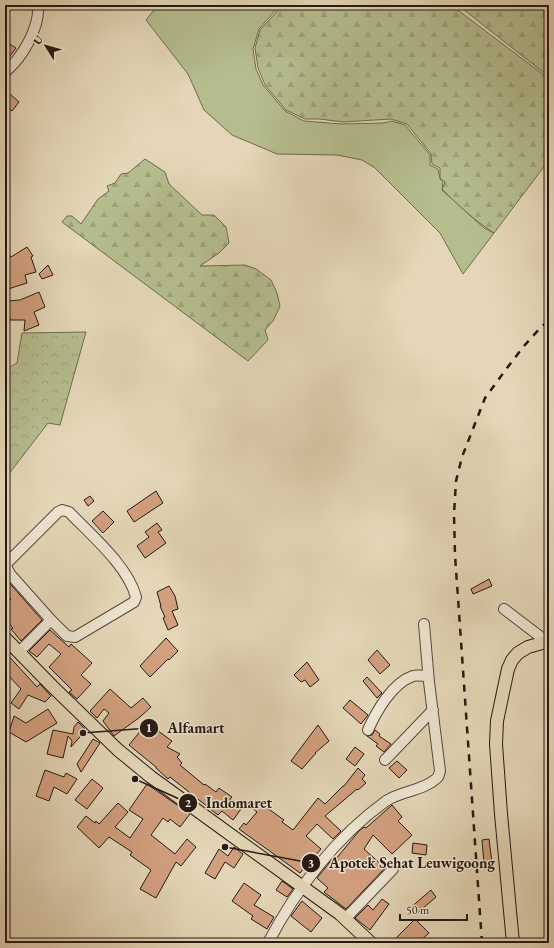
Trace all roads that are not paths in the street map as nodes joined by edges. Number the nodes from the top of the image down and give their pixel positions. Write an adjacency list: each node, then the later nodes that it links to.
1 (38, 5): 2 (street)
2 (5, 72)
3 (504, 609): 7 (street)
4 (51, 620): 4 (street); 8 (street)
5 (424, 624): 9 (street)
6 (5, 638): 8 (main road)
7 (547, 641): 18 (main road)
8 (19, 652): 14 (main road)
9 (428, 676): 10 (street); 11 (street)
10 (433, 710): 12 (street); 14 (street)
11 (368, 730)
12 (385, 760)
13 (393, 869): 15 (street)
14 (302, 887): 15 (main road); 16 (street)
15 (345, 919): 17 (main road)
16 (268, 943)
17 (371, 943)
18 (513, 943)

